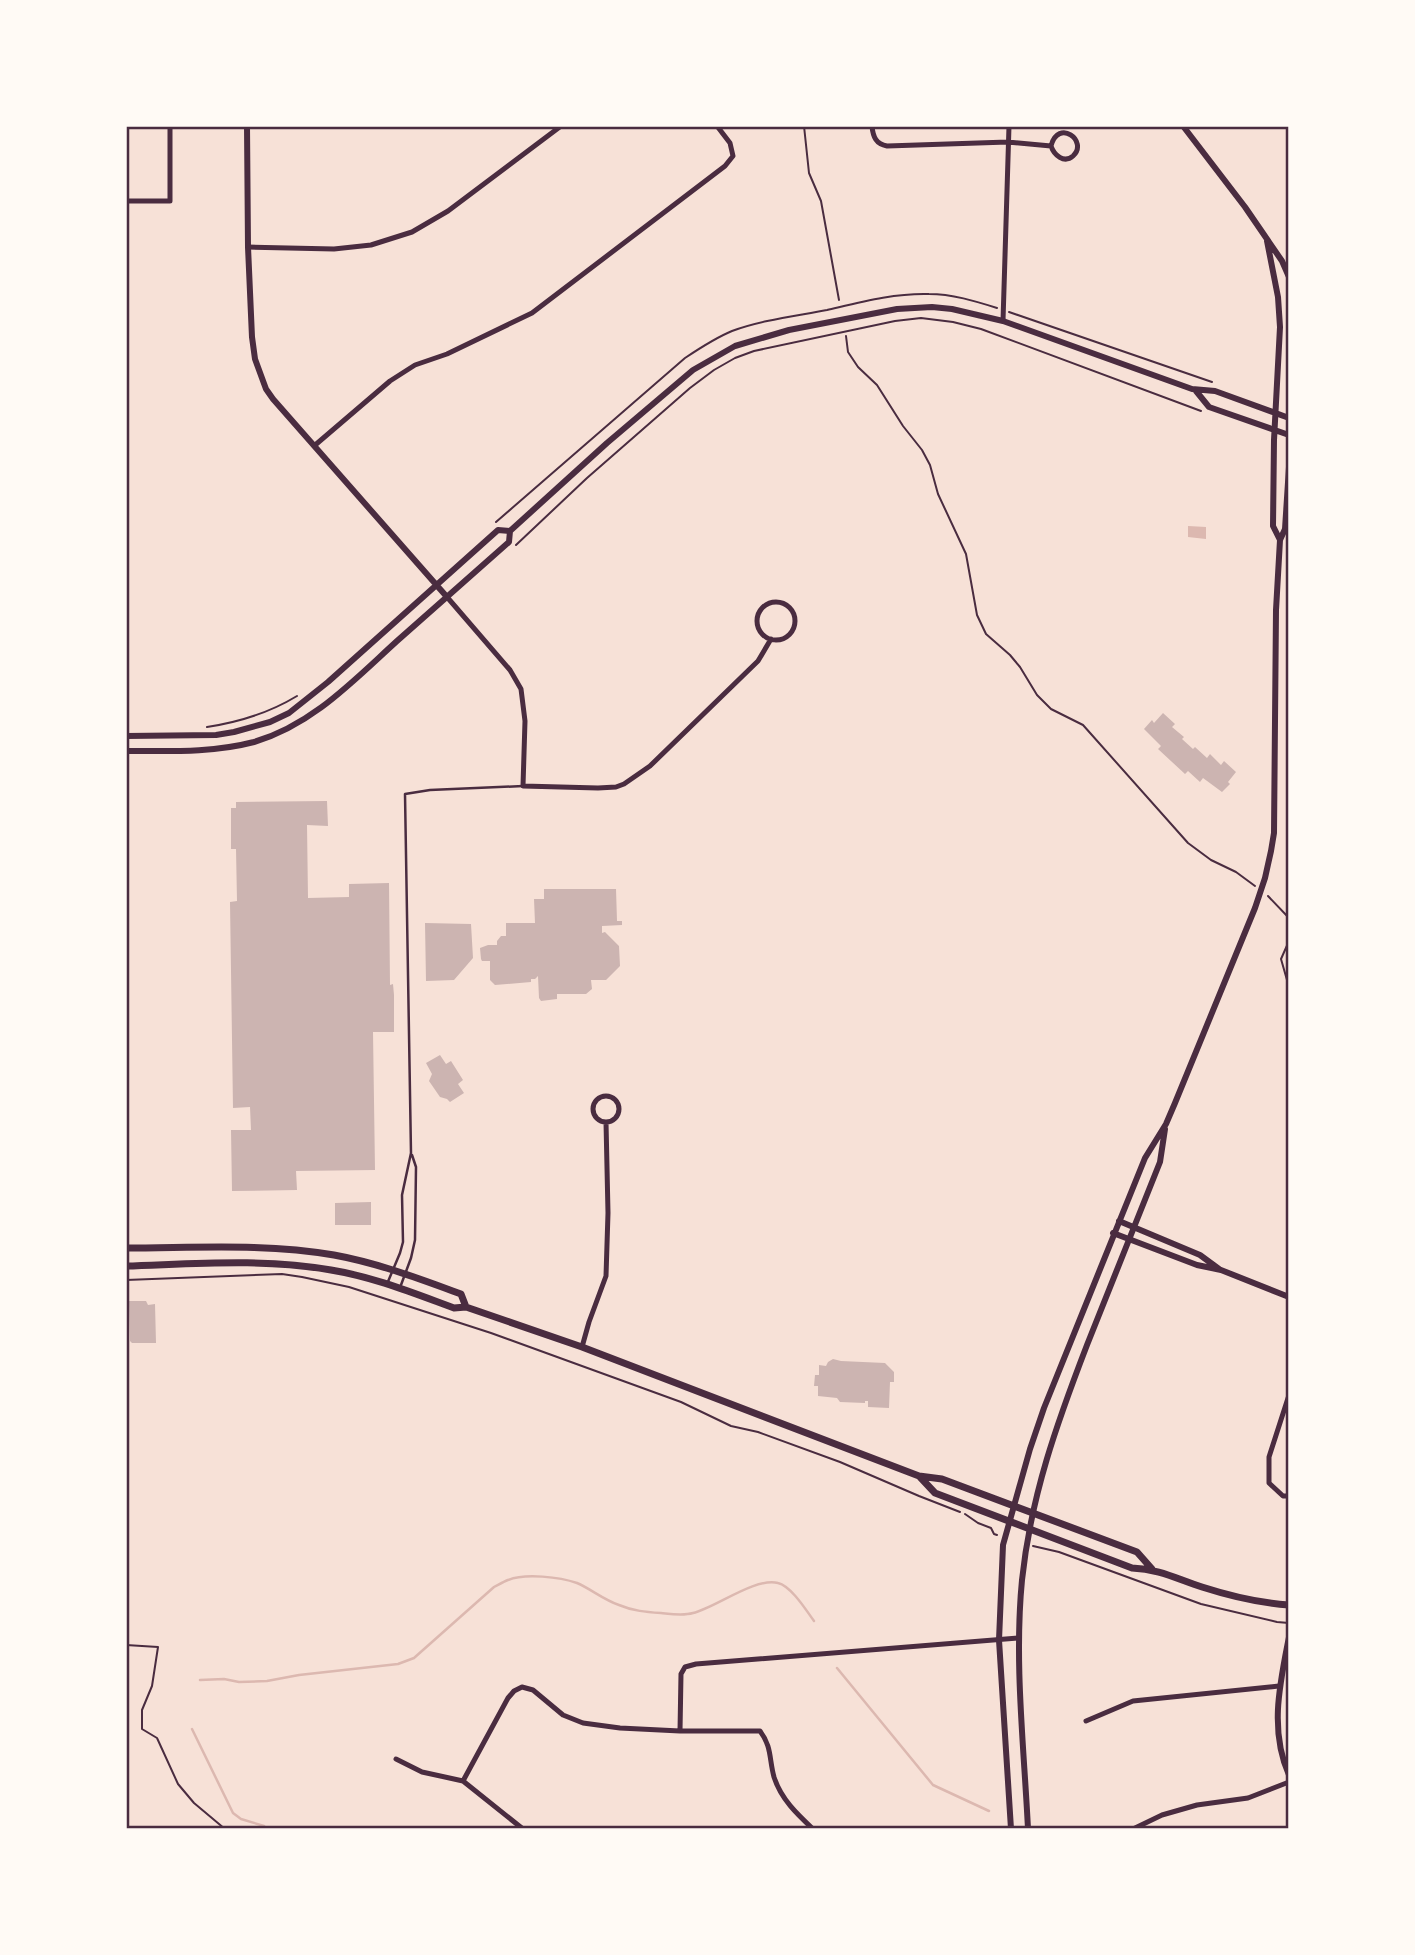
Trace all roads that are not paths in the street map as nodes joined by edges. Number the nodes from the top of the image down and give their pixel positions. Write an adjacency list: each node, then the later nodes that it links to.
1 (170, 126): 10 (street)
2 (247, 126): 12 (street)
3 (561, 126): 12 (street)
4 (717, 126): 20 (street)
5 (872, 126): 8 (street)
6 (1009, 126): 8 (street)
7 (1183, 126): 11 (street)
8 (1008, 142): 9 (street); 14 (street)
9 (1051, 146): 9 (street)
10 (126, 201)
11 (1267, 241): 13 (street); 16 (street)
12 (248, 247): 20 (street)
13 (1289, 277)
14 (1003, 321): 15 (street); 22 (street)
15 (1196, 391): 16 (street); 18 (street)
16 (1275, 413): 17 (street); 18 (street)
17 (1289, 418)
18 (1275, 429): 19 (street); 23 (street)
19 (1289, 435)
20 (314, 446): 24 (street)
21 (1289, 467): 23 (street)
22 (510, 531): 24 (street); 25 (street)
23 (1280, 540): 31 (street)
24 (437, 584): 25 (street); 27 (street)
25 (447, 597): 28 (street); 29 (street)
26 (771, 639): 26 (street); 29 (street)
27 (126, 736)
28 (126, 751)
29 (523, 786): 32 (lane)
30 (606, 1122): 30 (street); 46 (street)
31 (1166, 1124): 33 (street); 34 (street)
32 (411, 1153): 39 (lane); 41 (lane)
33 (1119, 1221): 34 (street); 35 (street)
34 (1134, 1227): 36 (street); 40 (street)
35 (1114, 1233): 36 (street); 50 (street)
36 (1129, 1239): 40 (street); 51 (street)
37 (126, 1248): 39 (main road)
38 (126, 1266): 42 (main road)
39 (393, 1270): 41 (main road); 42 (lane)
40 (1221, 1270): 44 (street)
41 (405, 1274): 43 (lane); 45 (main road)
42 (387, 1284): 43 (main road)
43 (400, 1289): 45 (main road)
44 (1289, 1297)
45 (466, 1307): 46 (main road)
46 (582, 1347): 48 (main road)
47 (1289, 1395): 49 (street)
48 (919, 1476): 50 (main road); 52 (main road)
49 (1289, 1496)
50 (1014, 1506): 51 (main road); 52 (street)
51 (1033, 1513): 53 (street); 54 (main road)
52 (1010, 1522): 53 (main road); 58 (street)
53 (1030, 1529): 54 (main road); 57 (street)
54 (1152, 1569): 55 (main road)
55 (1289, 1605)
56 (1289, 1637): 59 (street)
57 (1019, 1638): 58 (street); 69 (street)
58 (999, 1640): 61 (street); 68 (street)
59 (1279, 1686): 60 (street); 63 (street)
60 (1086, 1721)
61 (680, 1731): 64 (street); 67 (street)
62 (396, 1759): 64 (street)
63 (1289, 1775)
64 (463, 1781): 66 (street)
65 (1289, 1783): 70 (street)
66 (523, 1829)
67 (812, 1829)
68 (1011, 1829)
69 (1028, 1829)
70 (1133, 1829)

